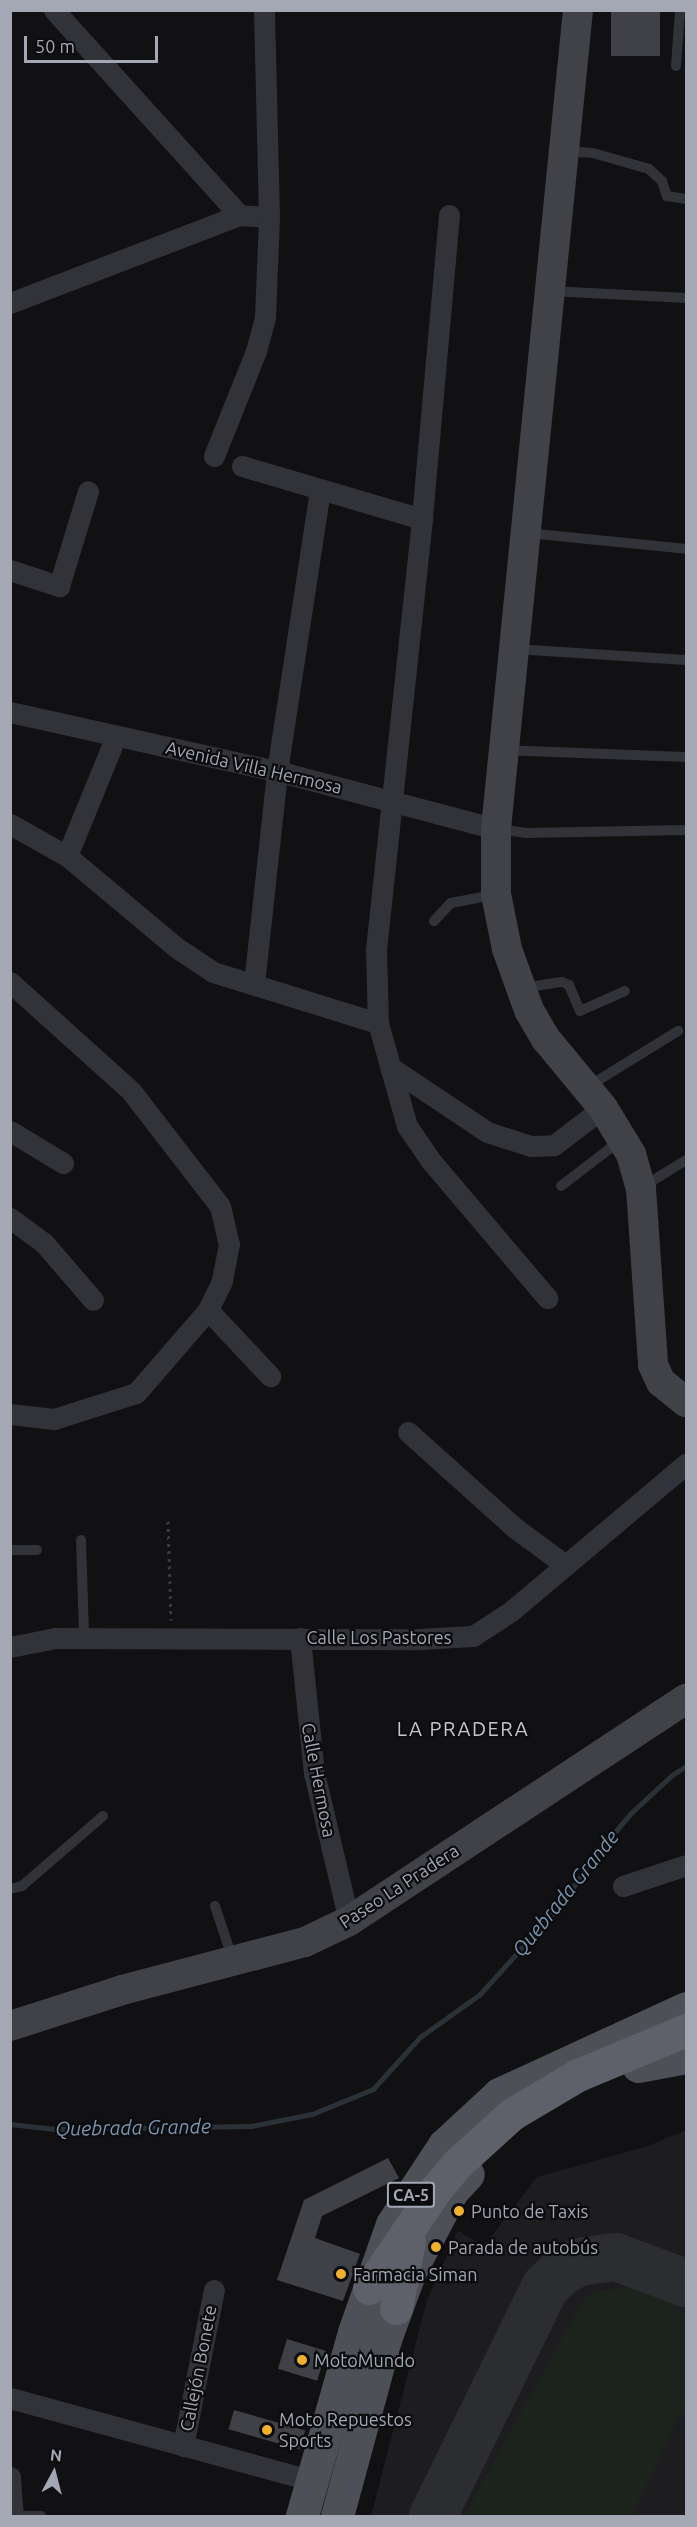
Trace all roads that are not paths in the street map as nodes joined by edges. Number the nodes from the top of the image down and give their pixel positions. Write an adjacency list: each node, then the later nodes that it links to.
1 (54, 10): 9 (street)
2 (264, 10): 10 (street)
3 (578, 10): 6 (street)
4 (680, 10): 5 (lane)
5 (676, 66)
6 (564, 151): 7 (lane); 11 (street)
7 (687, 199)
8 (449, 214): 18 (street)
9 (239, 215): 10 (street); 13 (street)
10 (269, 217): 14 (street)
11 (550, 291): 12 (lane); 19 (street)
12 (687, 298)
13 (10, 303)
14 (214, 456)
15 (242, 466): 16 (street)
16 (320, 489): 18 (street); 28 (street)
17 (88, 491): 21 (street)
18 (422, 519): 29 (street)
19 (527, 533): 20 (lane); 22 (street)
20 (687, 549)
21 (10, 570)
22 (515, 649): 23 (lane); 26 (street)
23 (687, 660)
24 (10, 712): 25 (street, Avenida Villa Hermosa)
25 (116, 736): 28 (street, Avenida Villa Hermosa); 33 (street)
26 (504, 750): 27 (lane); 31 (street)
27 (687, 758)
28 (277, 771): 29 (street, Avenida Villa Hermosa); 37 (street)
29 (390, 799): 31 (street, Avenida Villa Hermosa); 40 (street)
30 (10, 824): 33 (street)
31 (496, 829): 32 (lane); 34 (street)
32 (687, 830)
33 (67, 856): 37 (street)
34 (496, 894): 35 (lane); 38 (street)
35 (434, 921)
36 (10, 982): 53 (street)
37 (254, 984): 40 (street)
38 (520, 989): 39 (lane); 43 (street)
39 (625, 991)
40 (378, 1023): 42 (street)
41 (678, 1031): 43 (lane)
42 (390, 1067): 43 (street); 51 (street)
43 (595, 1098): 45 (street)
44 (10, 1131): 47 (street)
45 (624, 1139): 48 (lane); 49 (street)
46 (687, 1160): 49 (lane)
47 (63, 1163)
48 (561, 1186)
49 (641, 1188): 55 (street)
50 (10, 1218): 52 (street)
51 (547, 1298)
52 (93, 1300)
53 (208, 1310): 54 (street); 56 (street)
54 (270, 1376)
55 (687, 1402)
56 (10, 1414)
57 (408, 1432): 62 (street)
58 (687, 1464): 62 (street, Calle Los Pastores)
59 (81, 1540): 63 (lane)
60 (10, 1550): 61 (lane)
61 (38, 1550)
62 (564, 1564): 64 (street, Calle Los Pastores)
63 (84, 1638): 64 (street, Calle Los Pastores); 65 (street, Calle Los Pastores)
64 (300, 1638): 72 (street, Calle Hermosa)
65 (10, 1647)
66 (687, 1699): 72 (street, Paseo La Pradera)
67 (103, 1816): 70 (lane)
68 (687, 1865): 69 (street)
69 (622, 1886)
70 (10, 1889)
71 (215, 1906): 73 (lane)
72 (349, 1921): 73 (street, Paseo La Pradera)
73 (233, 1960): 75 (street, Paseo La Pradera)
74 (687, 2008): 81 (main road, CA-5)
75 (10, 2026)
76 (687, 2030): 80 (highway)
77 (687, 2047): 79 (main road, CA-5)
78 (687, 2057): 79 (main road)
79 (638, 2066): 83 (main road, CA-5)
80 (416, 2222): 81 (highway); 83 (highway)
81 (369, 2288): 87 (main road, CA-5)
82 (214, 2290): 85 (street, Callejón Bonete)
83 (396, 2308): 91 (main road, CA-5)
84 (10, 2398): 85 (street)
85 (183, 2446): 87 (street)
86 (10, 2477): 88 (street)
87 (313, 2481): 90 (main road, CA-5)
88 (13, 2516): 89 (lane)
89 (40, 2517)
90 (302, 2517)
91 (337, 2517)

